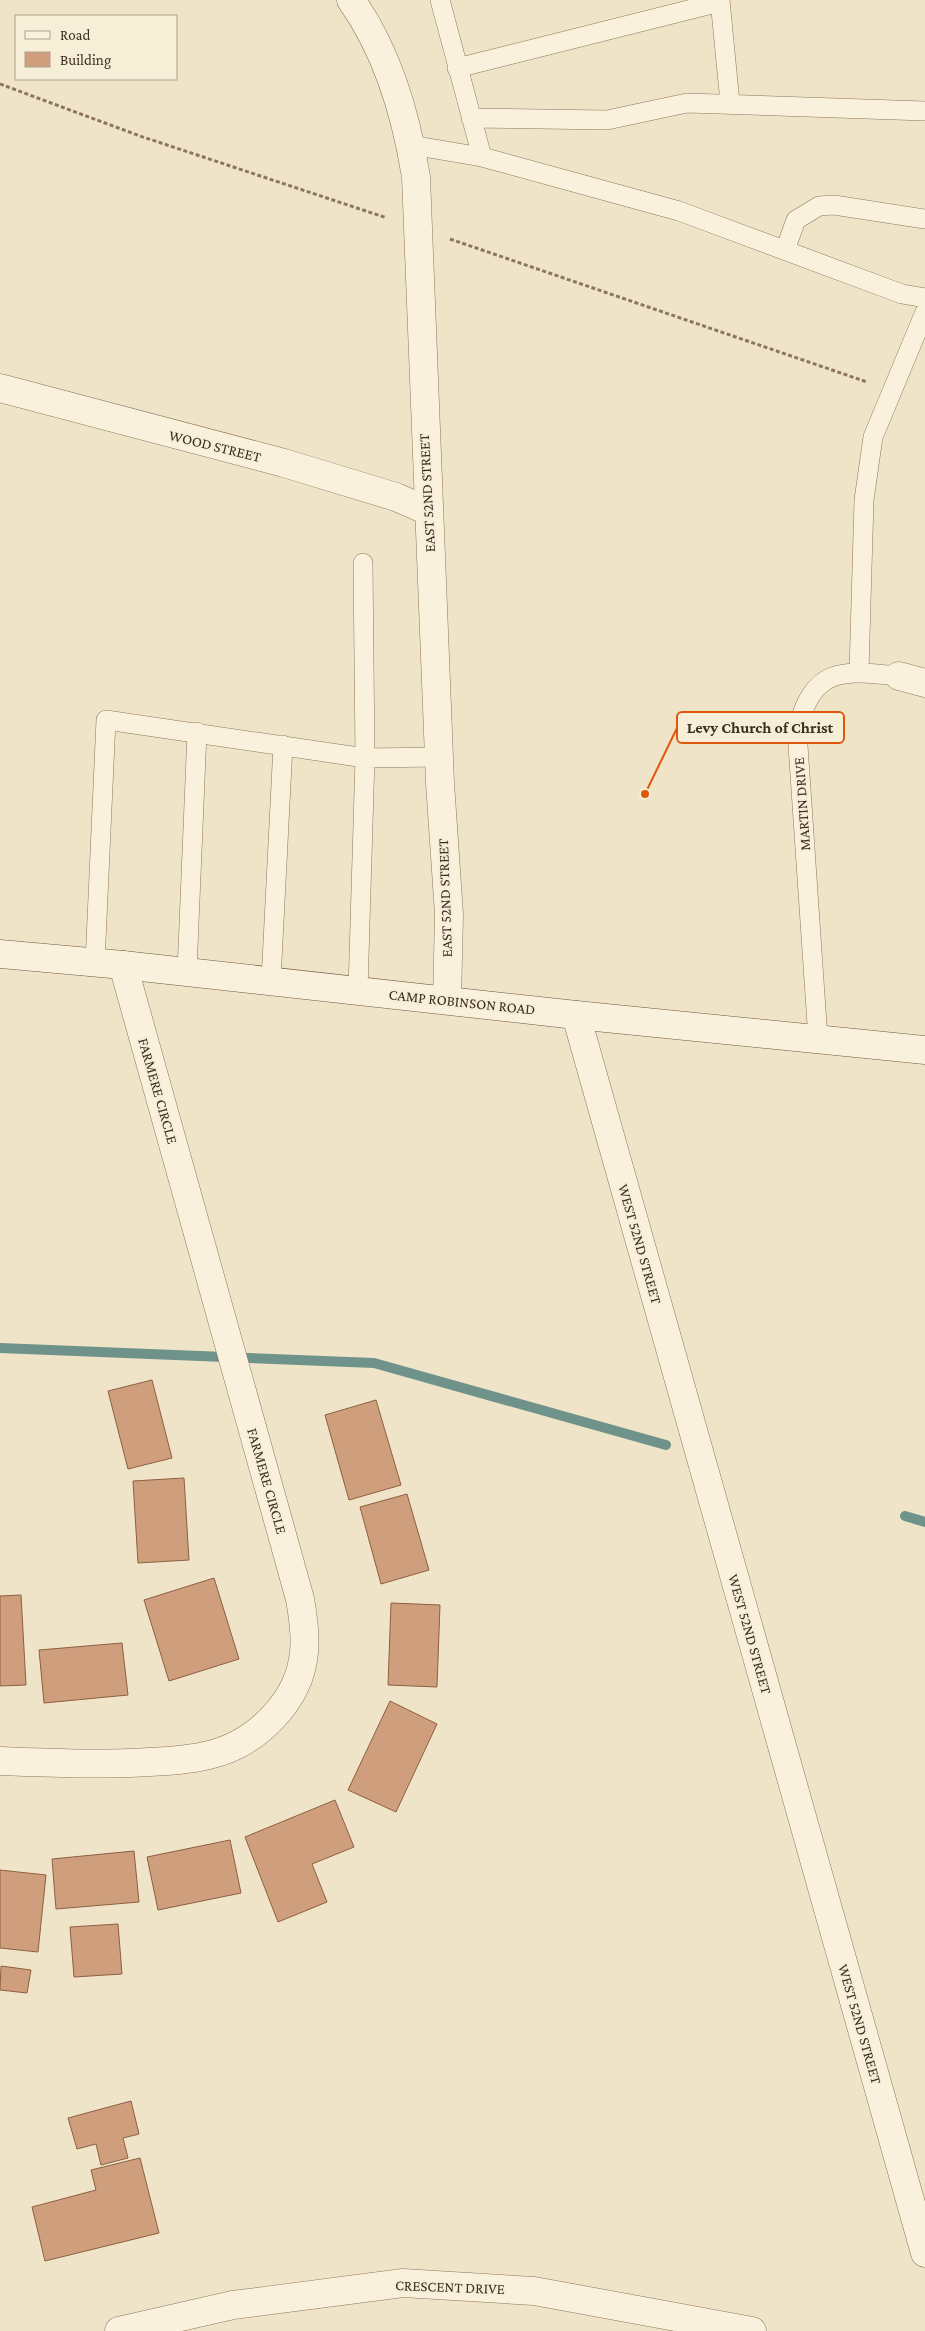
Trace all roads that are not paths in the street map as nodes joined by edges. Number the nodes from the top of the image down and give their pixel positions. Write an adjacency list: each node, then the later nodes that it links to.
1 (351, 0): 8 (street, EAST 52ND STREET)
2 (440, 0): 4 (lane)
3 (720, 1): 4 (lane); 5 (lane)
4 (457, 68): 7 (lane)
5 (730, 103): 6 (lane); 7 (lane)
6 (925, 111)
7 (470, 118): 9 (lane)
8 (411, 145): 9 (lane); 15 (street, EAST 52ND STREET)
9 (482, 157): 11 (lane)
10 (925, 219): 11 (lane)
11 (784, 250): 12 (lane)
12 (925, 298)
13 (925, 312): 17 (lane)
14 (0, 388): 15 (street, WOOD STREET)
15 (428, 511): 22 (street, EAST 52ND STREET)
16 (363, 563): 23 (lane)
17 (859, 672): 18 (lane, MARTIN DRIVE); 32 (lane, MARTIN DRIVE)
18 (899, 676): 19 (street, MARTIN DRIVE)
19 (925, 683)
20 (197, 732): 21 (lane); 25 (lane); 27 (lane)
21 (283, 745): 23 (lane); 28 (lane)
22 (439, 757): 23 (lane); 30 (street, EAST 52ND STREET)
23 (365, 758): 29 (lane)
24 (0, 954): 25 (street, CAMP ROBINSON ROAD)
25 (95, 963): 26 (street, CAMP ROBINSON ROAD)
26 (123, 965): 27 (street, CAMP ROBINSON ROAD); 34 (street, FARMERE CIRCLE)
27 (187, 972): 28 (street, CAMP ROBINSON ROAD)
28 (271, 981): 29 (street, CAMP ROBINSON ROAD)
29 (358, 990): 30 (street, CAMP ROBINSON ROAD)
30 (447, 1000): 31 (street, CAMP ROBINSON ROAD)
31 (576, 1015): 32 (street, CAMP ROBINSON ROAD); 35 (street, WEST 52ND STREET)
32 (818, 1039): 33 (street, CAMP ROBINSON ROAD)
33 (925, 1050)
34 (0, 1761)
35 (925, 2253)
36 (119, 2331): 37 (street, CRESCENT DRIVE)
37 (752, 2331)

